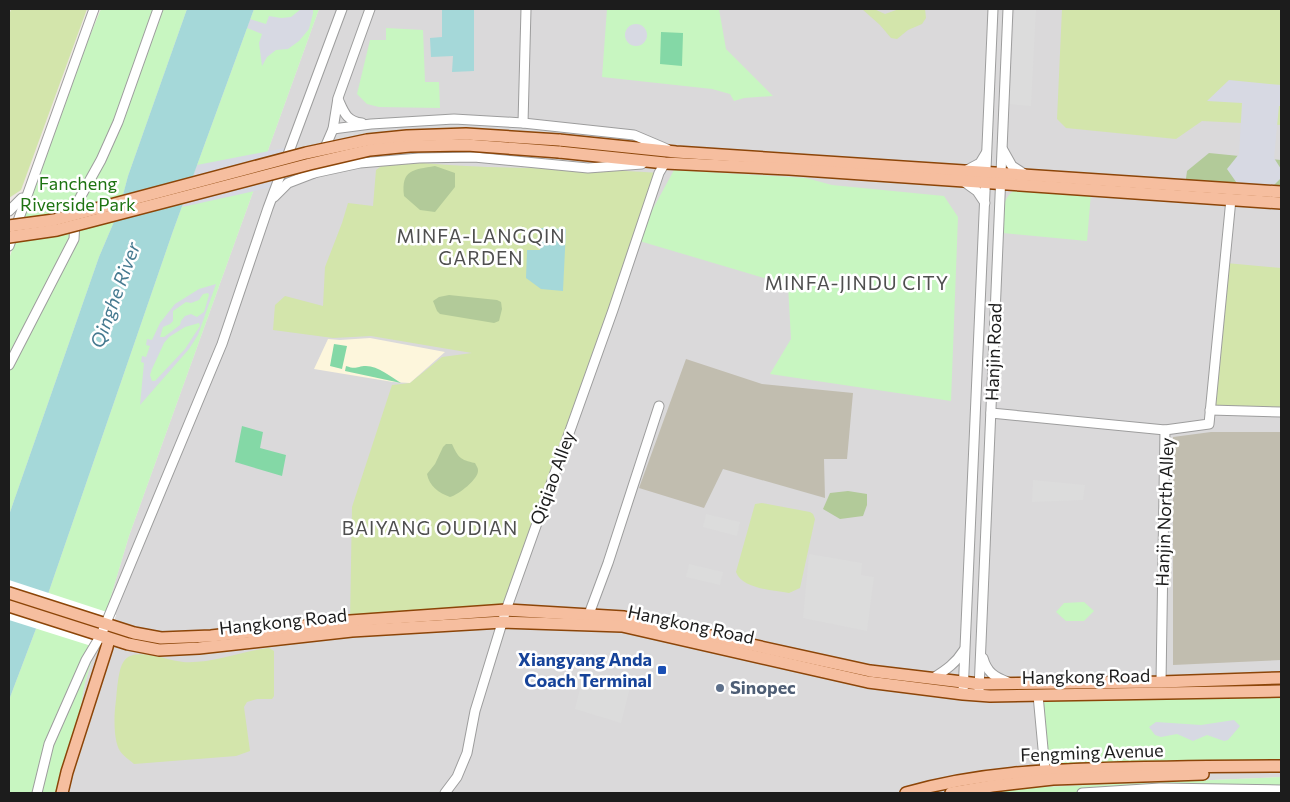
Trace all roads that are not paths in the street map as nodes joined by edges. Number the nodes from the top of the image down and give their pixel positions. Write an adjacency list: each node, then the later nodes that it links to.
1 (94, 9): 22 (street)
2 (158, 9): 34 (street)
3 (342, 9): 28 (street)
4 (370, 9): 8 (street)
5 (526, 9): 9 (street)
6 (994, 9): 14 (street, Hanjin Road)
7 (1008, 9): 13 (street, Hanjin Road)
8 (338, 98): 10 (street); 11 (street)
9 (522, 123): 10 (street); 15 (street)
10 (371, 124): 11 (street)
11 (333, 129): 17 (street)
12 (559, 146): 15 (main road); 16 (main road); 31 (main road, bridge); 32 (main road, bridge)
13 (1002, 149): 20 (street, Hanjin Road); 21 (street)
14 (988, 150): 18 (street); 19 (street, Hanjin Road)
15 (676, 152): 18 (main road)
16 (665, 163): 17 (street); 18 (main road); 42 (street, Qiqiao Alley)
17 (314, 173): 28 (street)
18 (964, 176): 19 (main road); 26 (street)
19 (986, 178): 20 (main road); 26 (street, Hanjin Road)
20 (1001, 178): 21 (main road); 25 (street, Hanjin Road)
21 (1023, 180): 23 (main road); 24 (main road); 25 (street)
22 (28, 192): 29 (street); 30 (street)
23 (1281, 192)
24 (1231, 199): 27 (main road); 36 (street)
25 (1000, 202): 38 (street, Hanjin Road)
26 (985, 203): 49 (street, Hanjin Road)
27 (1281, 203)
28 (268, 208): 44 (street)
29 (9, 213): 30 (street)
30 (19, 215): 33 (street)
31 (9, 226)
32 (9, 237)
33 (9, 246)
34 (9, 365)
35 (659, 406): 43 (street)
36 (1210, 410): 37 (street); 39 (street, Hanjin North Alley)
37 (1281, 412)
38 (991, 413): 39 (street); 50 (street, Hanjin Road)
39 (1165, 430): 54 (street, Hanjin North Alley)
40 (9, 593): 44 (main road, Hangkong Road)
41 (9, 606): 46 (main road, Hangkong Road)
42 (506, 610): 43 (main road, Hangkong Road); 45 (street, Qiqiao Alley); 48 (main road, Hangkong Road)
43 (589, 614): 51 (main road, Hangkong Road)
44 (101, 622): 46 (street); 48 (main road, Hangkong Road)
45 (503, 622): 48 (main road, Hangkong Road); 58 (main road, Hangkong Road); 67 (street, Qiqiao Alley)
46 (100, 635): 47 (main road, Hangkong Road); 64 (street); 65 (main road)
47 (122, 642): 48 (main road, Hangkong Road); 66 (main road)
48 (154, 643)
49 (965, 647): 51 (street); 53 (street, Hanjin Road)
50 (981, 651): 55 (street); 56 (street, Hanjin Road)
51 (932, 678): 53 (main road, Hangkong Road)
52 (1281, 678): 54 (main road, Hangkong Road)
53 (964, 682): 56 (main road, Hangkong Road); 58 (street, Hanjin Road)
54 (1161, 682): 55 (main road, Hangkong Road)
55 (1013, 684): 56 (main road, Hangkong Road)
56 (979, 690): 58 (main road, Hangkong Road); 59 (main road, Hangkong Road)
57 (1281, 691): 59 (main road, Hangkong Road)
58 (963, 694)
59 (1038, 695): 61 (street)
60 (1281, 766): 61 (main road, Fengming Avenue)
61 (1045, 770): 68 (main road, Fengming Avenue)
62 (1281, 774): 69 (main road, Fengming Avenue)
63 (1281, 790): 70 (street)
64 (37, 793)
65 (62, 793)
66 (68, 793)
67 (444, 793)
68 (906, 793)
69 (951, 793)
70 (1082, 793)

